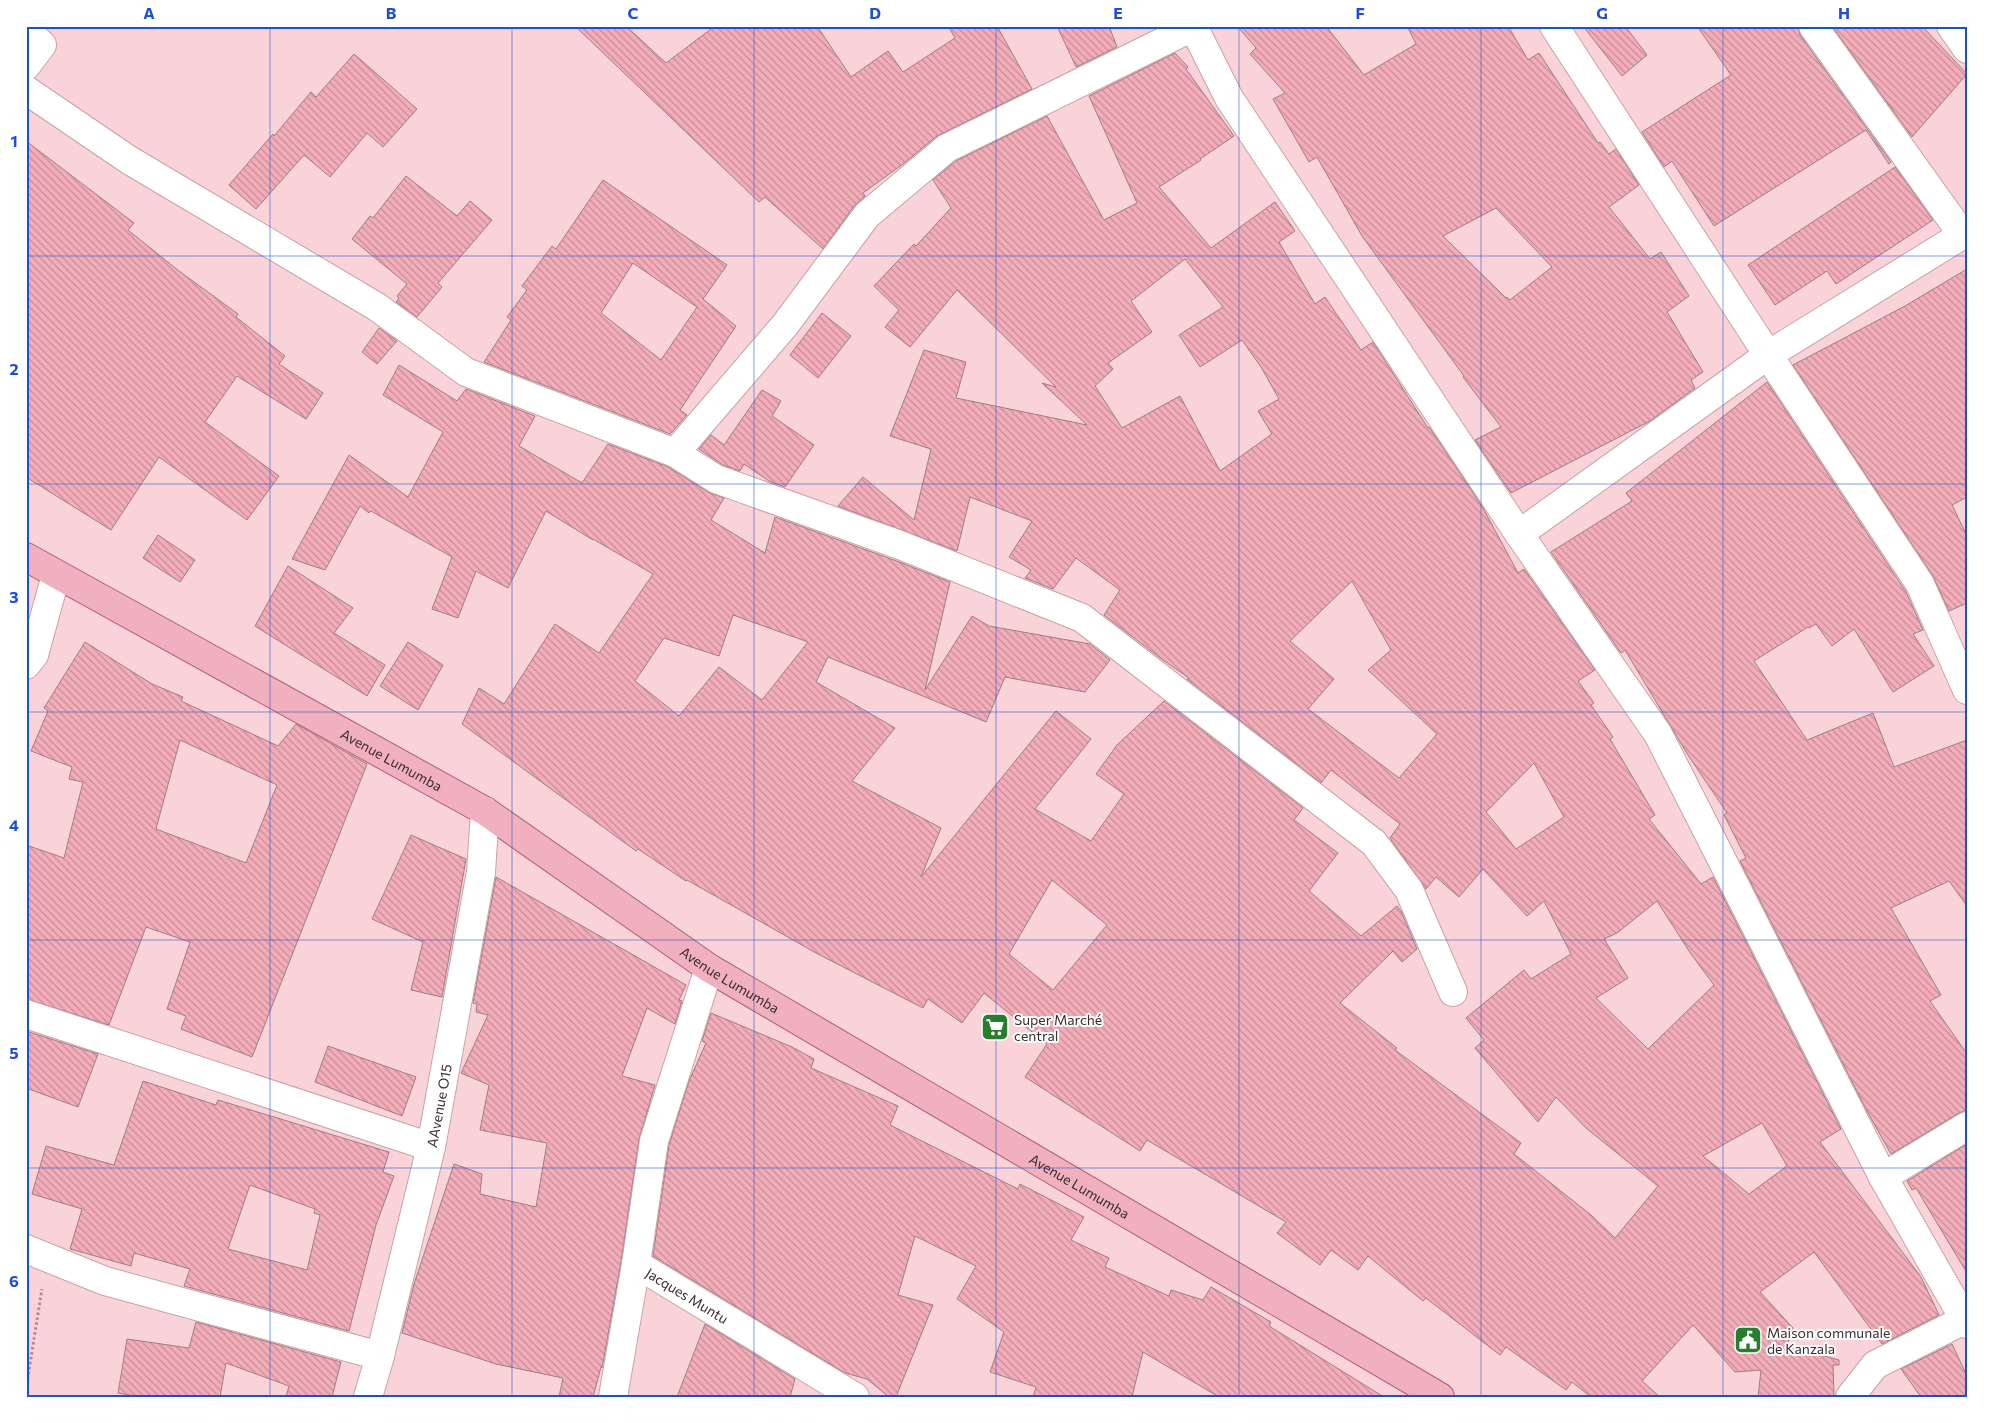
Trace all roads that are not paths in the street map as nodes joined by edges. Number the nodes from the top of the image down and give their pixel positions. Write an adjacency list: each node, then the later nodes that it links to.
1 (1554, 26): 10 (street)
2 (1813, 26): 9 (street)
3 (1950, 26): 6 (street)
4 (1194, 27): 11 (street); 12 (street)
5 (26, 30): 7 (street)
6 (1967, 49)
7 (26, 66)
8 (26, 90): 11 (street)
9 (1965, 233): 10 (street)
10 (1768, 355): 12 (street); 16 (street)
11 (675, 453): 19 (street)
12 (1519, 534): 23 (street)
13 (26, 557): 14 (main road, Avenue Lumumba)
14 (56, 575): 15 (street); 17 (main road, Avenue Lumumba)
15 (26, 664)
16 (1967, 690)
17 (485, 810): 18 (main road, Avenue Lumumba); 22 (street, AAvenue O15)
18 (709, 968): 25 (street); 31 (main road, Avenue Lumumba)
19 (1453, 992)
20 (26, 1014): 22 (street)
21 (1967, 1126): 23 (street)
22 (430, 1147): 27 (street, AAvenue O15)
23 (1883, 1177): 26 (street)
24 (37, 1253): 27 (street)
25 (636, 1264): 29 (street, Jacques Muntu); 30 (street, Jacques Muntu)
26 (1966, 1322): 32 (street)
27 (380, 1356): 28 (street, AAvenue O15)
28 (368, 1397)
29 (612, 1397)
30 (856, 1397)
31 (1440, 1397)
32 (1850, 1397)

